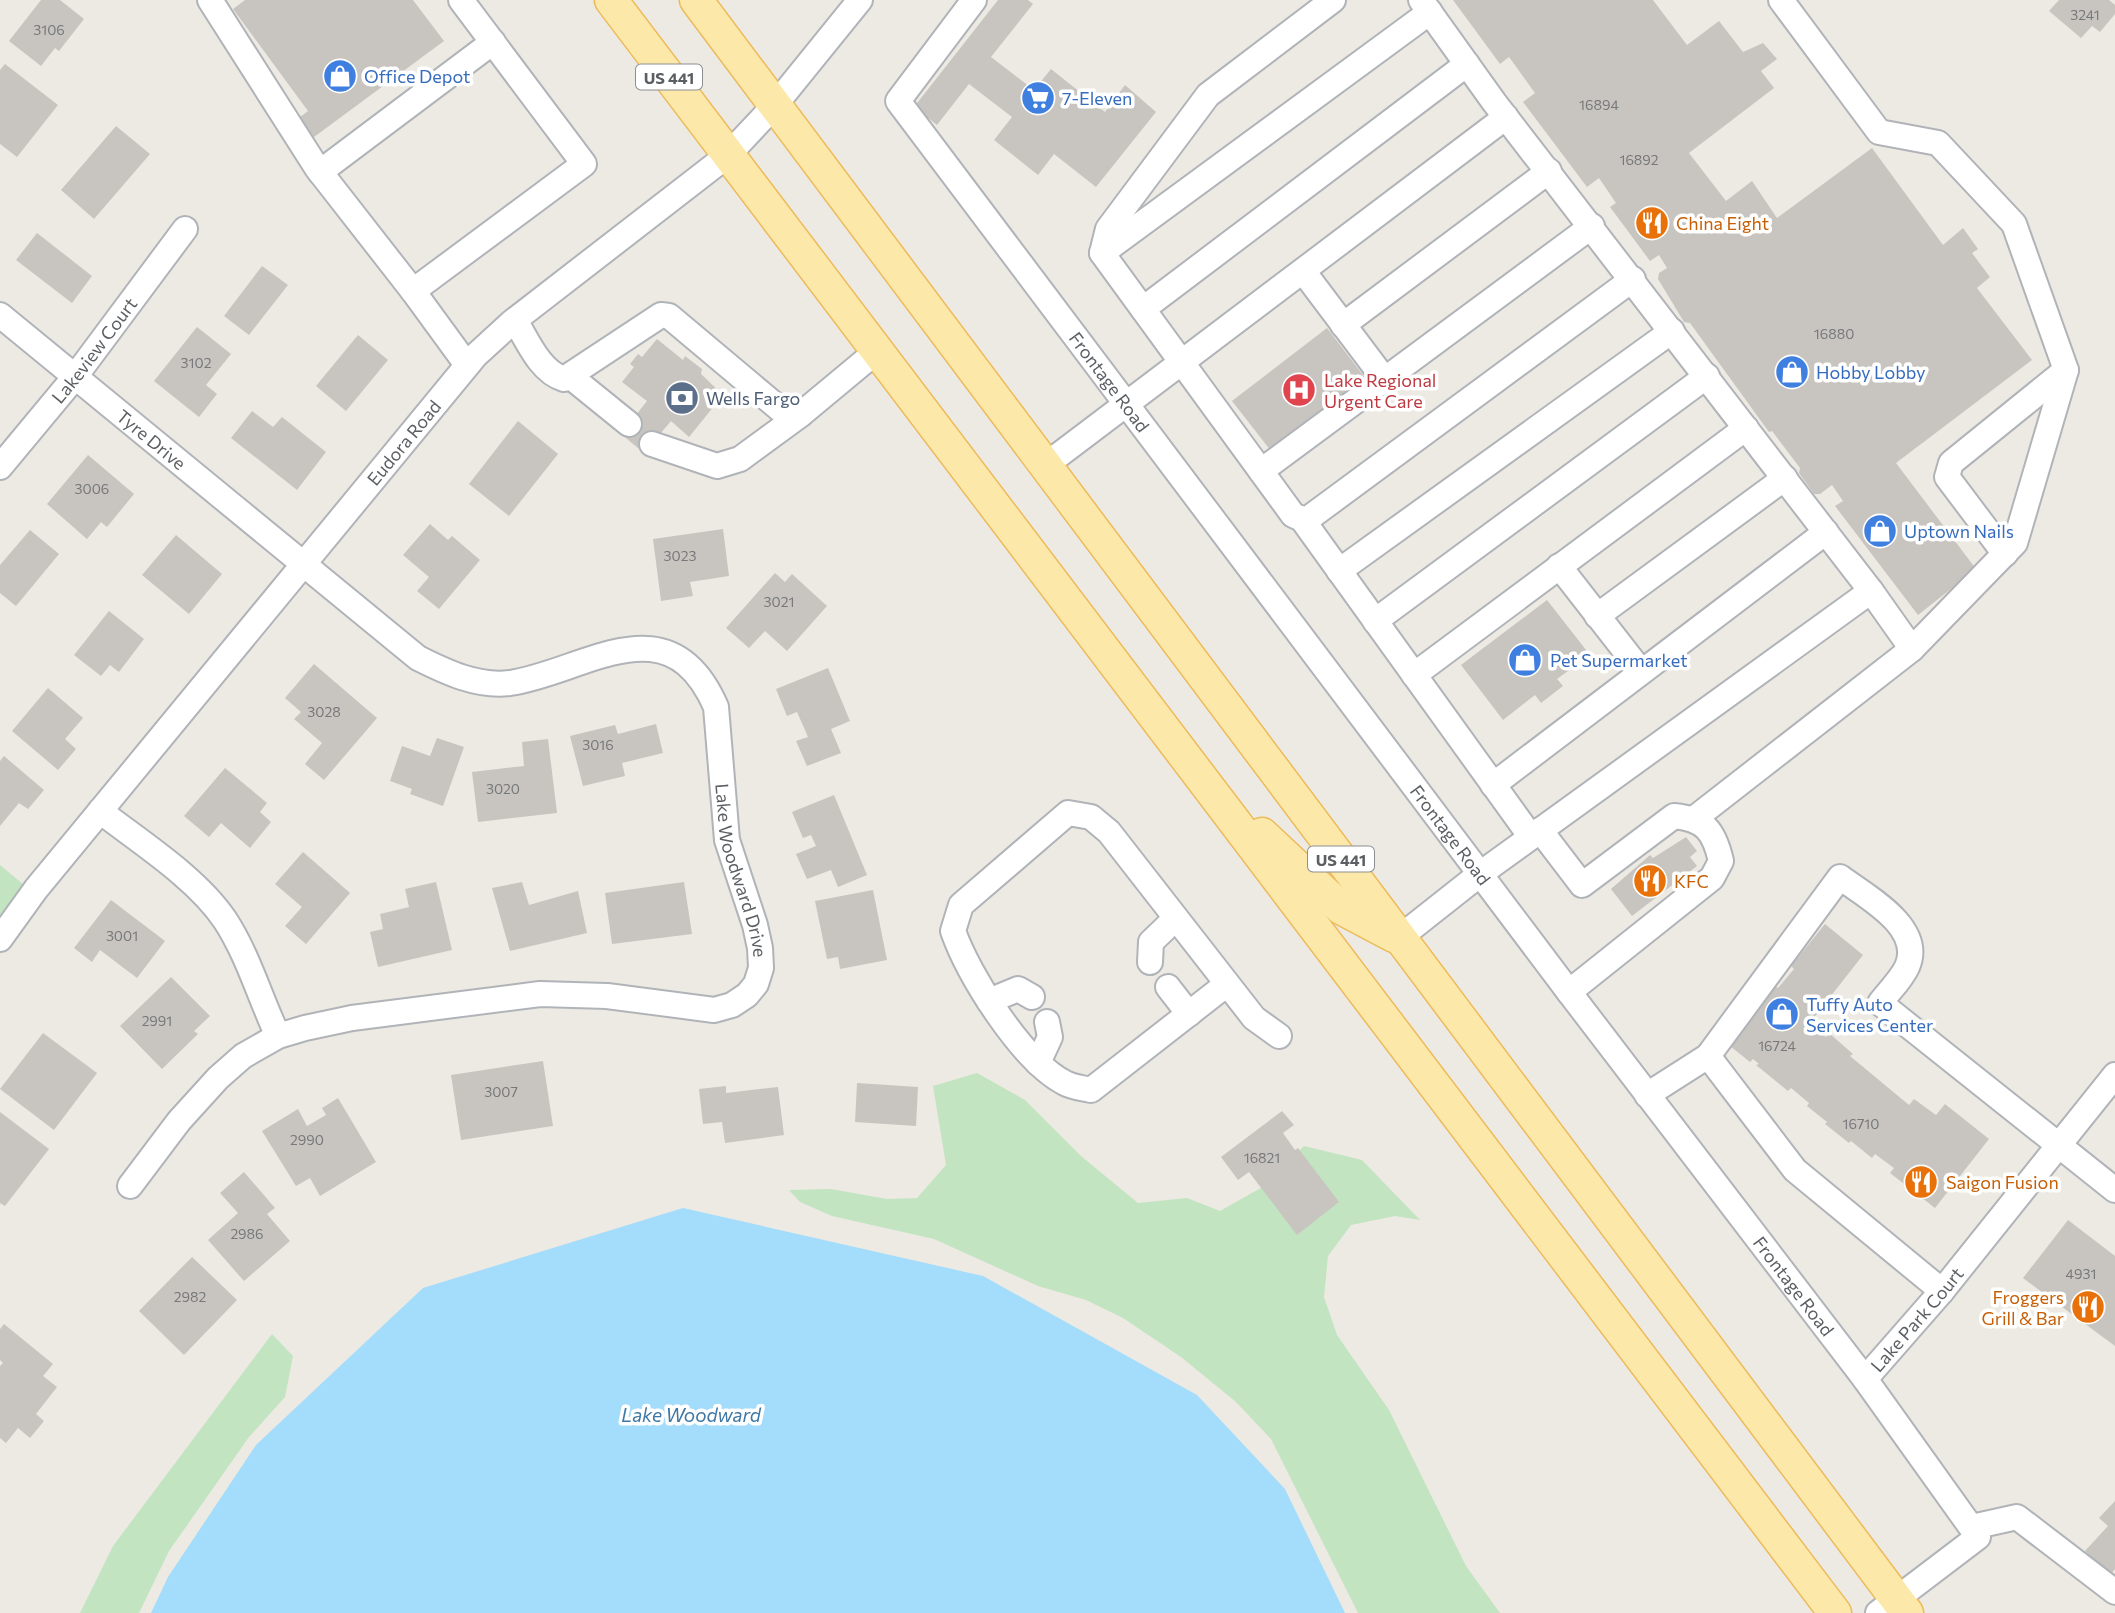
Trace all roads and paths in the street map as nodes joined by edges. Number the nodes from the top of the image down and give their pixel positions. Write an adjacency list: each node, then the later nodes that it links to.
1 (210, 0): 16 (street)
2 (461, 0): 10 (street)
3 (611, 0): 14 (main road, US 441)
4 (696, 0): 12 (main road, US 441)
5 (860, 0): 12 (street, Eudora Road)
6 (974, 0): 36 (street, Frontage Road)
7 (1333, 0): 19 (street)
8 (1781, 0): 31 (street)
9 (1425, 6): 11 (street); 19 (street)
10 (498, 48): 16 (street); 22 (street)
11 (1467, 64): 13 (street); 23 (street)
12 (775, 104): 14 (street, Eudora Road); 41 (main road, US 441)
13 (1506, 117): 15 (street); 20 (street)
14 (728, 155): 25 (street, Eudora Road); 28 (main road, US 441)
15 (1549, 171): 17 (street); 26 (street)
16 (322, 174): 22 (street)
17 (1592, 226): 21 (street); 35 (street)
18 (185, 229): 34 (street, Lakeview Court)
19 (1102, 253): 23 (street)
20 (1303, 271): 26 (street); 29 (street)
21 (1633, 279): 27 (street); 45 (street)
22 (413, 291): 30 (street)
23 (1143, 309): 29 (street)
24 (0, 315): 34 (street, Tyre Drive)
25 (515, 320): 30 (street, Eudora Road); 33 (street)
26 (1343, 325): 35 (street)
27 (1672, 331): 32 (street); 50 (street)
28 (877, 351): 37 (street); 57 (main road, US 441)
29 (1182, 362): 36 (street); 43 (street)
30 (467, 365): 48 (street, Eudora Road)
31 (2066, 370): 47 (street); 47 (street)
32 (1707, 376): 39 (street); 53 (street)
33 (570, 377): 37 (street); 38 (street)
34 (74, 378): 42 (street, Lakeview Court); 48 (street, Tyre Drive)
35 (1385, 380): 43 (street)
36 (1126, 405): 41 (street); 62 (street, Frontage Road)
37 (800, 415): 40 (street)
38 (629, 424)
39 (1746, 428): 44 (street); 49 (street)
40 (652, 444)
41 (1047, 464): 64 (main road, US 441)
42 (0, 467)
43 (1261, 471): 45 (street)
44 (1785, 478): 46 (street); 52 (street)
45 (1302, 519): 50 (street)
46 (1826, 532): 51 (street); 55 (street)
47 (2005, 554): 54 (street)
48 (304, 563): 59 (street, Eudora Road); 75 (street, Lake Woodward Drive)
49 (1559, 566): 52 (street); 56 (street)
50 (1339, 571): 53 (street)
51 (1871, 591): 54 (street); 61 (street)
52 (1597, 616): 55 (street)
53 (1375, 621): 56 (street)
54 (1912, 649): 60 (street)
55 (1640, 670): 58 (street)
56 (1414, 675): 58 (street)
57 (1197, 773): 64 (main road); 88 (main road, US 441)
58 (1493, 785): 61 (street)
59 (100, 811): 65 (street, Eudora Road); 75 (street)
60 (1695, 818): 61 (street); 69 (street)
61 (1535, 834): 62 (street)
62 (1480, 874): 64 (street); 69 (street, Frontage Road)
63 (1175, 919): 66 (street); 67 (street); 71 (street)
64 (1399, 938): 87 (main road, US 441)
65 (0, 939)
66 (1150, 962)
67 (1227, 984): 72 (street); 74 (street)
68 (1168, 987): 72 (street)
69 (1569, 992): 79 (street, Frontage Road)
70 (1032, 997): 71 (street)
71 (989, 1001): 77 (street)
72 (1189, 1014): 77 (street)
73 (1047, 1022): 77 (street)
74 (1279, 1036)
75 (278, 1037): 81 (street, Lake Woodward Drive)
76 (1708, 1055): 79 (street); 80 (street); 83 (street)
77 (1038, 1063)
78 (2115, 1075): 80 (street, Lake Park Court)
79 (1647, 1095): 84 (street, Frontage Road)
80 (2059, 1146): 82 (street); 83 (street, Lake Park Court)
81 (130, 1186)
82 (2115, 1190)
83 (1942, 1291): 84 (street, Lake Park Court)
84 (1865, 1379): 85 (street, Lake Park Court)
85 (1972, 1527): 86 (street); 87 (street)
86 (2115, 1592)
87 (1894, 1608)
88 (1835, 1613)

